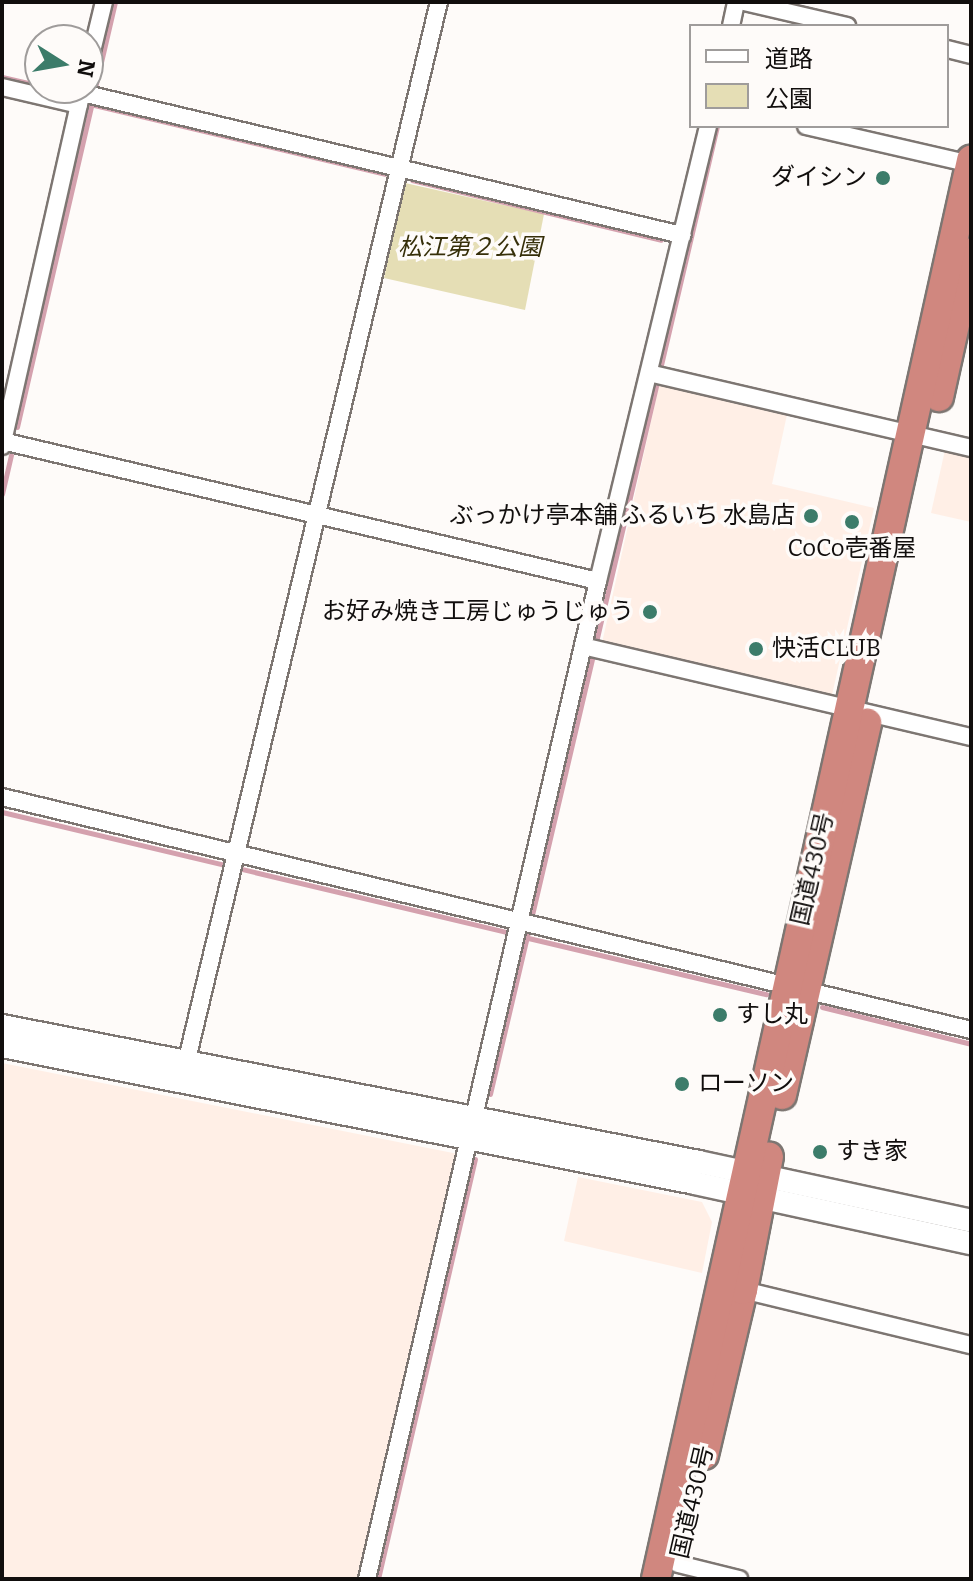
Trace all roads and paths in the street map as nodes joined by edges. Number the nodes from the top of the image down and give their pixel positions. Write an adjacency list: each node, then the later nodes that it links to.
1 (104, 2): 5 (street)
2 (439, 2): 17 (street)
3 (736, 2): 6 (street)
4 (744, 2): 7 (street)
5 (99, 24)
6 (731, 24)
7 (838, 24)
8 (949, 50): 9 (street)
9 (971, 55)
10 (2, 87): 11 (street)
11 (24, 89)
12 (104, 100): 17 (street)
13 (80, 104): 22 (street)
14 (708, 128): 18 (street)
15 (815, 128): 16 (street)
16 (971, 163): 21 (highway, 国道430号)
17 (400, 168): 18 (street); 24 (street)
18 (682, 235): 20 (street)
19 (971, 253): 21 (highway, 国道430号)
20 (655, 374): 21 (street); 25 (street)
21 (920, 437): 23 (street); 27 (highway, 国道430号)
22 (2, 443): 24 (street)
23 (971, 448)
24 (317, 513): 25 (street); 30 (street)
25 (598, 581): 26 (street)
26 (591, 648): 27 (street); 31 (street)
27 (860, 710): 28 (street); 32 (highway, 国道430号)
28 (971, 737)
29 (2, 797): 30 (street)
30 (235, 863): 31 (street); 36 (street)
31 (524, 929): 32 (street); 37 (street)
32 (796, 988): 34 (street); 38 (highway, 国道430号)
33 (2, 1026): 36 (street)
34 (971, 1030)
35 (2, 1046): 36 (street)
36 (184, 1072): 37 (street)
37 (472, 1129): 38 (street); 44 (street)
38 (754, 1185): 39 (street); 40 (street); 41 (highway, 国道430号); 43 (highway, 国道430号)
39 (971, 1221)
40 (971, 1243)
41 (743, 1290): 42 (street); 43 (highway, 国道430号)
42 (971, 1345)
43 (669, 1574): 45 (street)
44 (367, 1579)
45 (739, 1579)

